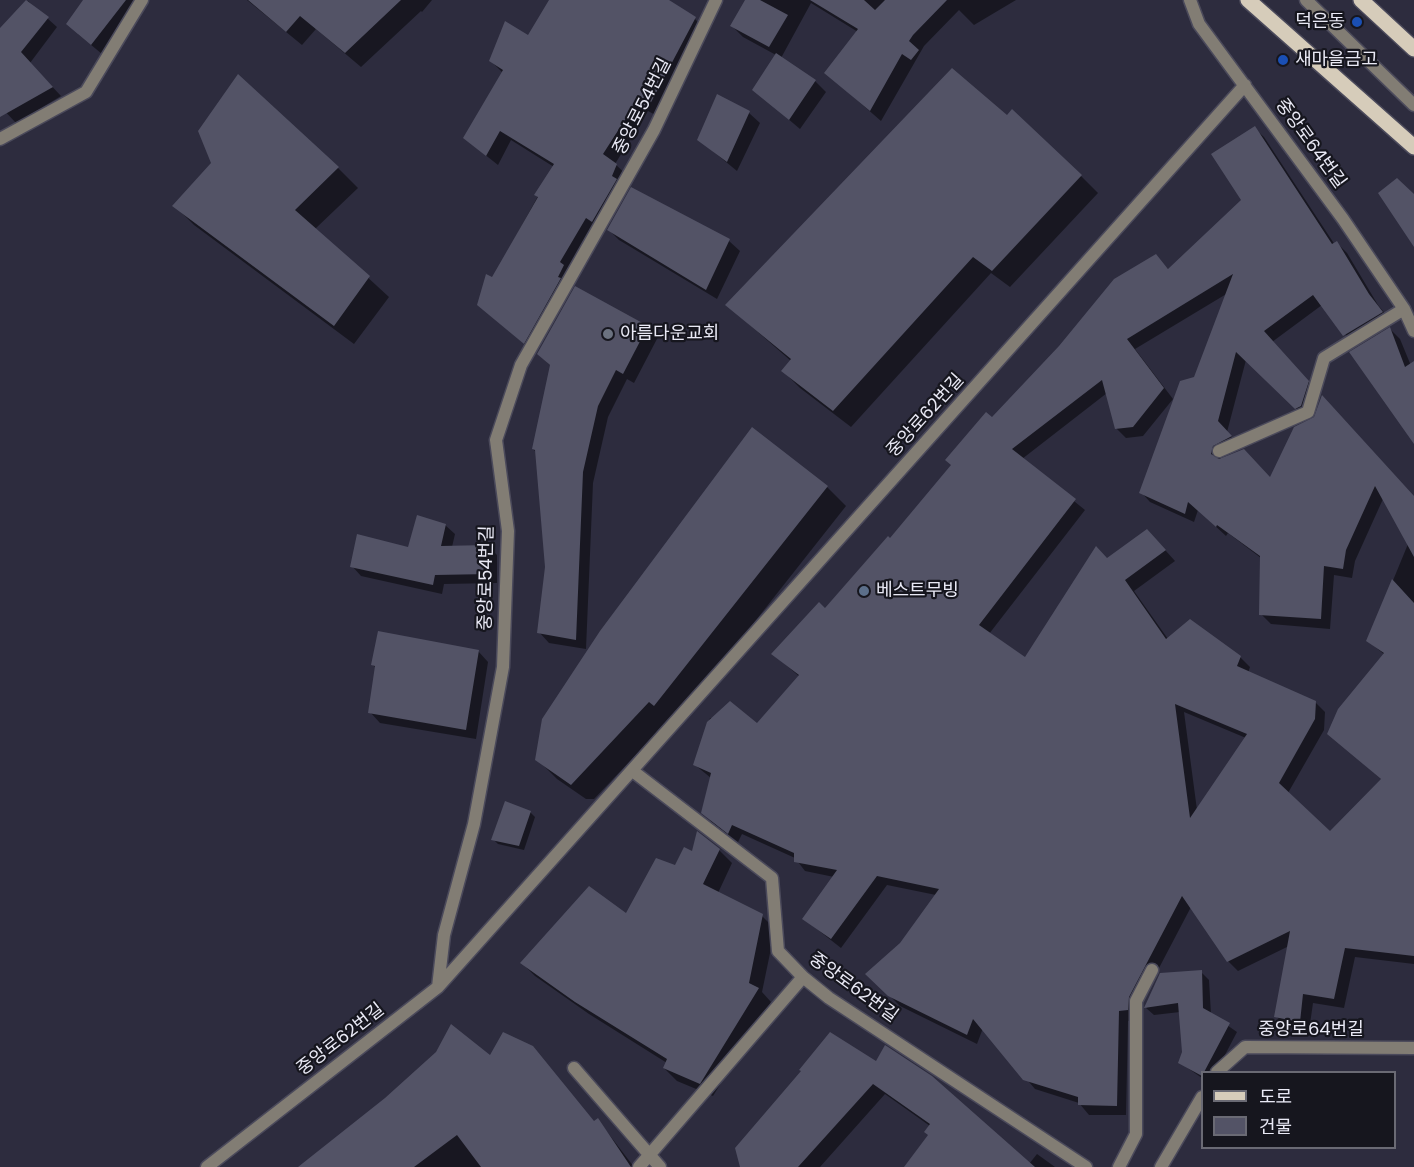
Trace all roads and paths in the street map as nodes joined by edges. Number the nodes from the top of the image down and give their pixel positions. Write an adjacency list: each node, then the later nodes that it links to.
1 (142, 0): 10 (street)
2 (716, 0): 18 (street, 중앙로54번길)
3 (1190, 0): 8 (street, 중앙로64번길)
4 (1248, 0): 11 (main road)
5 (1306, 0): 9 (street)
6 (1361, 0): 7 (main road)
7 (1414, 50)
8 (1245, 85): 12 (street, 중앙로64번길); 15 (street, 중앙로62번길)
9 (1414, 105)
10 (0, 139)
11 (1414, 147)
12 (1404, 309): 13 (street, 중앙로64번길); 14 (street)
13 (1414, 331)
14 (1219, 451)
15 (634, 772): 17 (street, 중앙로62번길); 18 (street, 중앙로62번길)
16 (1152, 970): 28 (street)
17 (802, 977): 23 (street); 27 (street, 중앙로62번길)
18 (438, 987): 24 (street, 중앙로62번길)
19 (1414, 1048): 21 (street, 중앙로64번길)
20 (574, 1068): 23 (street)
21 (1218, 1071)
22 (1201, 1100): 29 (street)
23 (650, 1157): 25 (street); 26 (street)
24 (207, 1167)
25 (639, 1167)
26 (660, 1167)
27 (1086, 1167)
28 (1119, 1167)
29 (1161, 1167)

